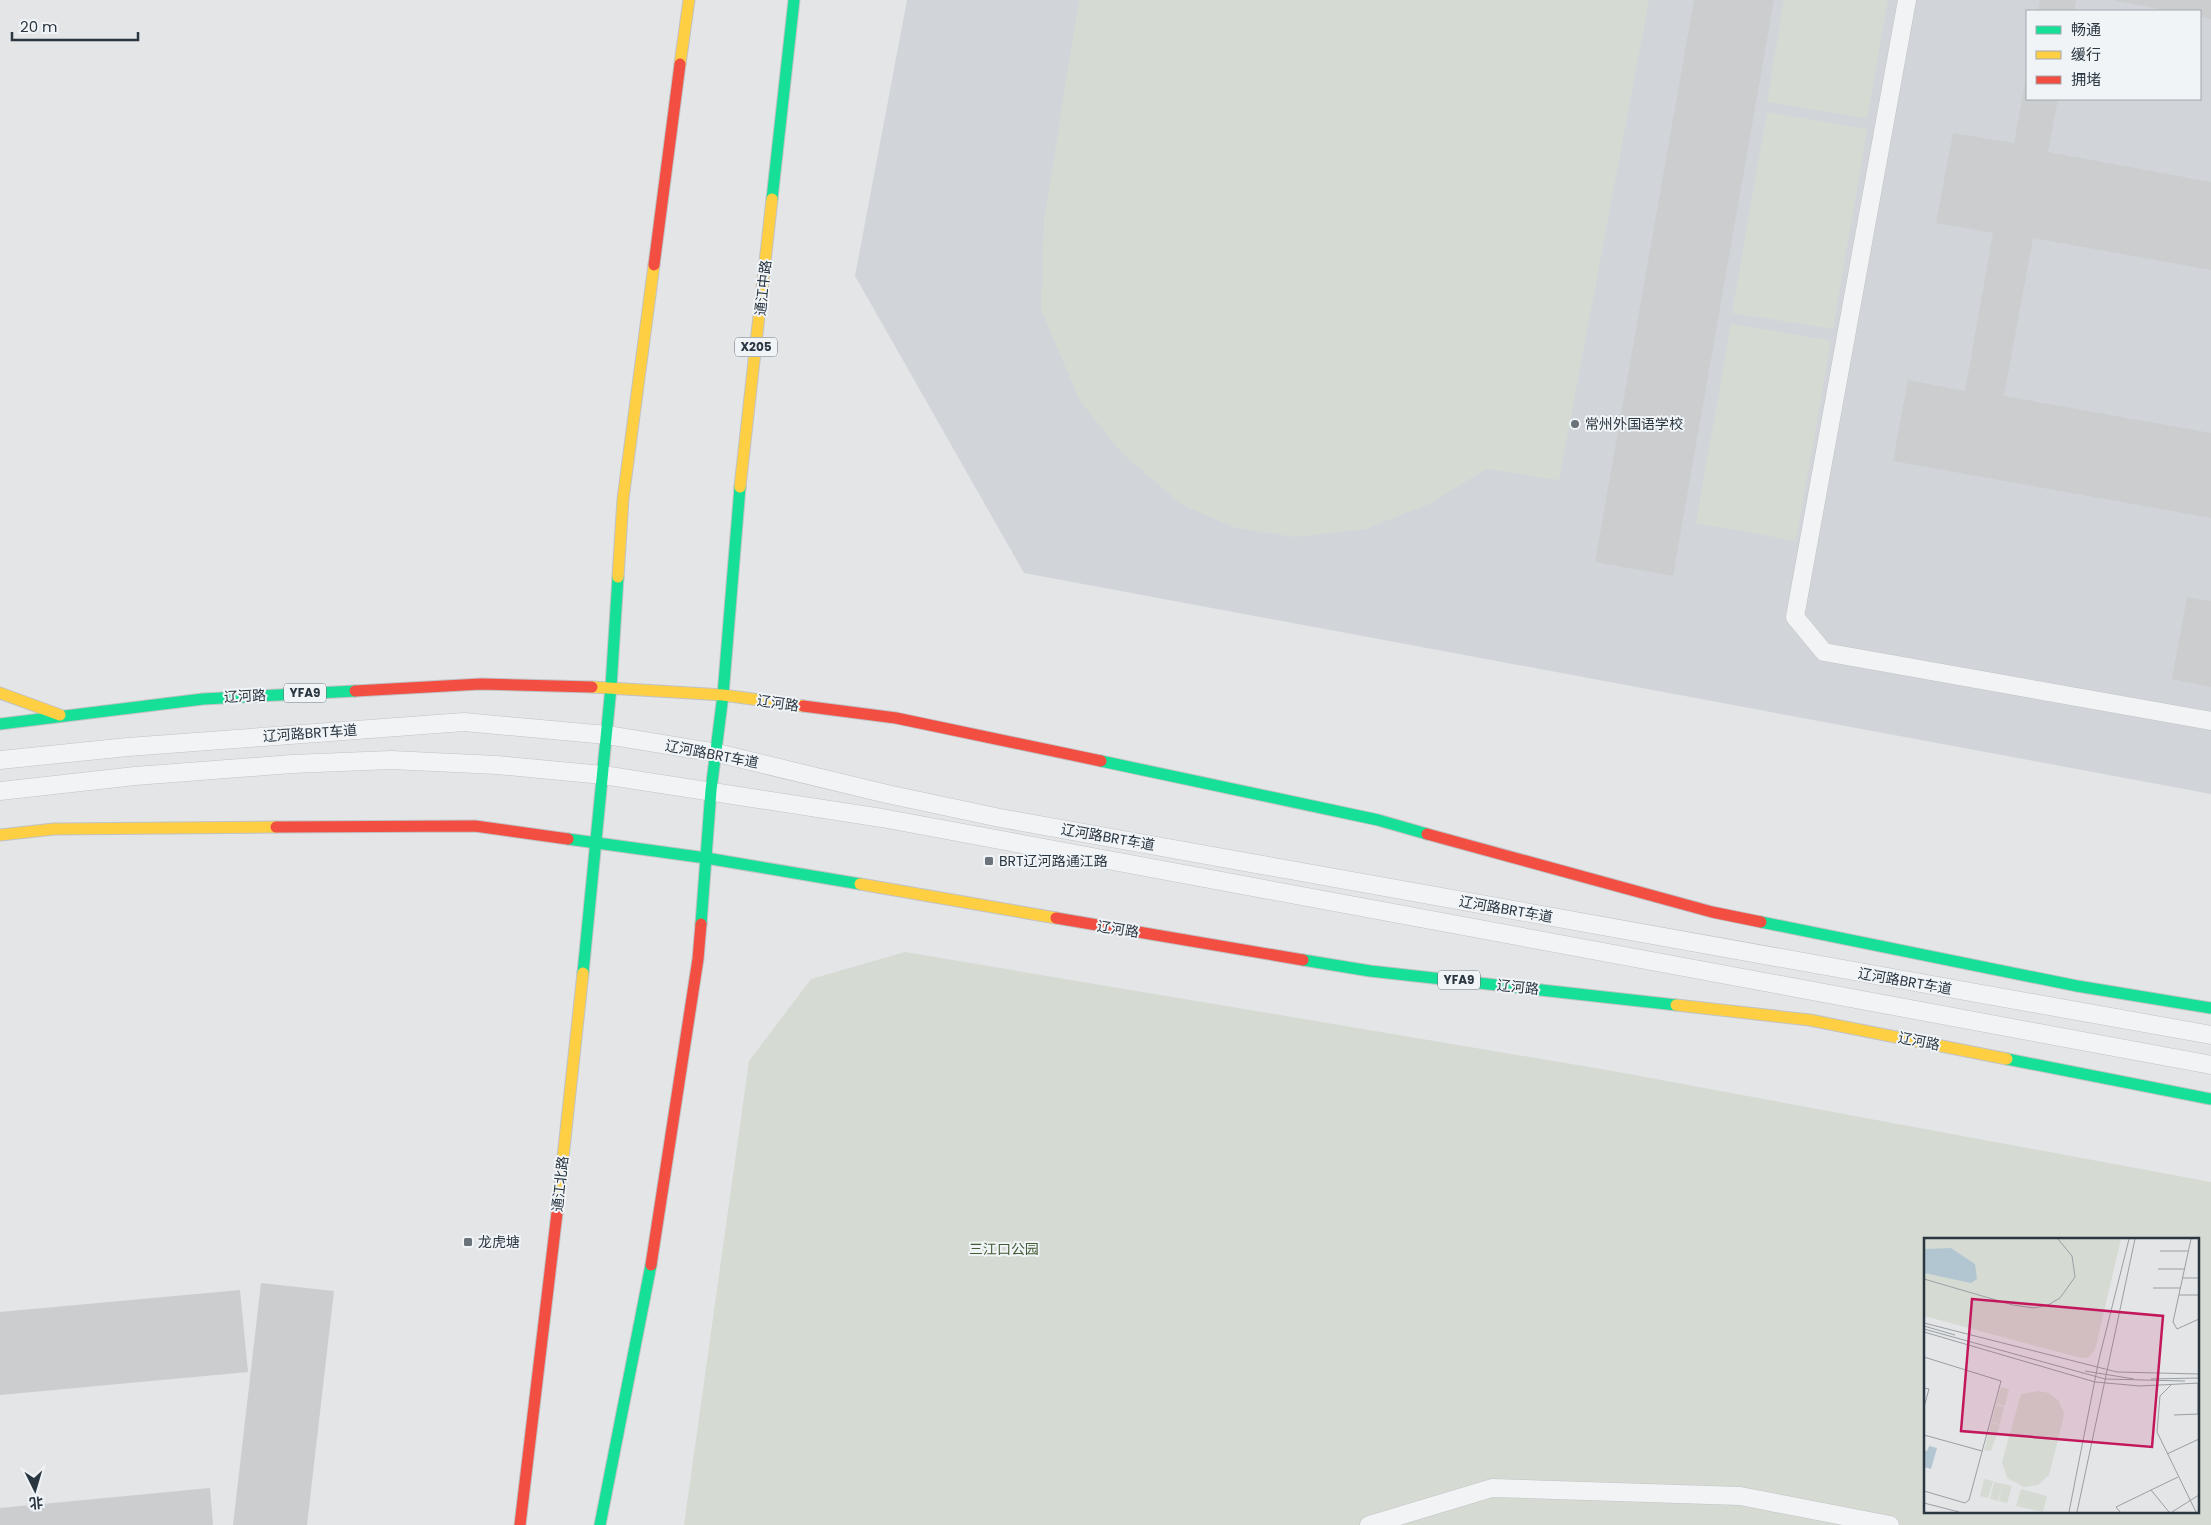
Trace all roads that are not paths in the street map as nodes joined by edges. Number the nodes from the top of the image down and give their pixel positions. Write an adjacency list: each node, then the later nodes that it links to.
1 (689, 0): 4 (main road)
2 (794, 0): 6 (main road, 通江中路 / X205)
3 (1907, 0): 8 (lane)
4 (611, 687): 6 (main road, YFA9); 7 (main road, 辽河路 / YFA9); 10 (main road, 通江北路)
5 (0, 693): 7 (main road)
6 (723, 695): 11 (main road, 通江中路); 19 (main road, 辽河路 / YFA9)
7 (64, 716): 9 (main road, 辽河路 / YFA9)
8 (2211, 721)
9 (0, 724)
10 (607, 734): 11 (lane, 辽河路BRT车道); 12 (lane, 辽河路BRT车道); 13 (main road, 通江北路)
11 (717, 753): 14 (main road, 通江中路); 20 (lane, 辽河路BRT车道)
12 (0, 760)
13 (603, 775): 14 (lane, 辽河路BRT车道); 15 (lane, 辽河路BRT车道); 17 (main road, 通江北路)
14 (711, 790): 18 (main road, 通江中路); 21 (lane, 辽河路BRT车道)
15 (0, 791)
16 (0, 835): 17 (main road, YFA9)
17 (597, 842): 18 (main road, YFA9); 23 (main road, 通江北路)
18 (706, 858): 22 (main road, 辽河路 / YFA9); 24 (main road)
19 (2211, 1008)
20 (2211, 1036)
21 (2211, 1065)
22 (2211, 1099)
23 (520, 1525)
24 (600, 1525)
25 (1369, 1525): 26 (lane)
26 (1890, 1525)

